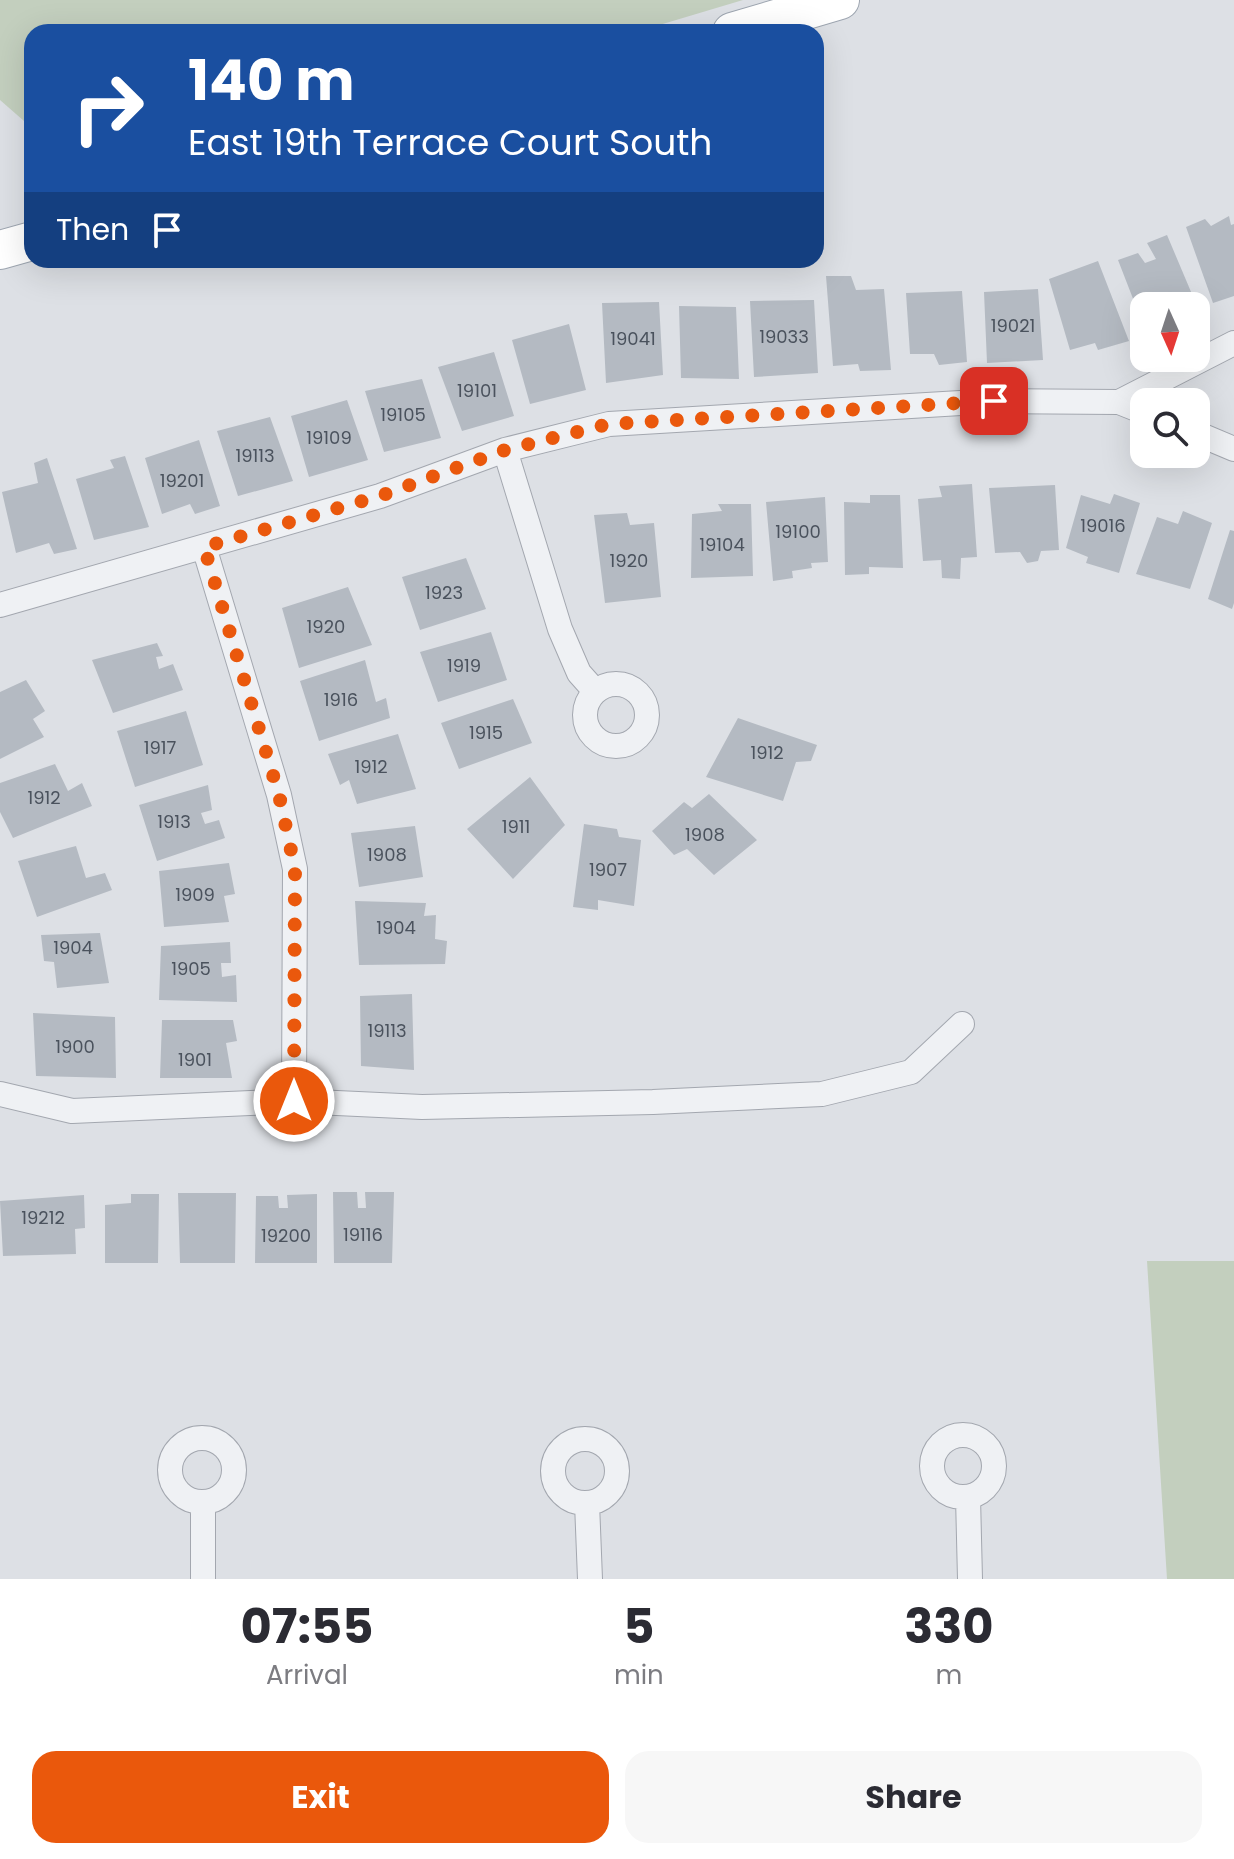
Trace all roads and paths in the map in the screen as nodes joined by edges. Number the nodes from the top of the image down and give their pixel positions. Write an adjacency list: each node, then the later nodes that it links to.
1 (840, 0): 2 (main road)
2 (759, 24)
3 (24, 243): 4 (main road)
4 (0, 250)
5 (1234, 343): 6 (street)
6 (1119, 402): 7 (street); 10 (street)
7 (1130, 406)
8 (1210, 439): 9 (street)
9 (1234, 449)
10 (505, 450): 11 (street); 13 (street)
11 (204, 547): 12 (street); 16 (street)
12 (0, 605)
13 (595, 691)
14 (962, 1024): 16 (street)
15 (0, 1094): 16 (street)
16 (294, 1101)
17 (968, 1497): 22 (street)
18 (203, 1502): 20 (street)
19 (587, 1503): 21 (street)
20 (203, 1579)
21 (590, 1579)
22 (970, 1579)

